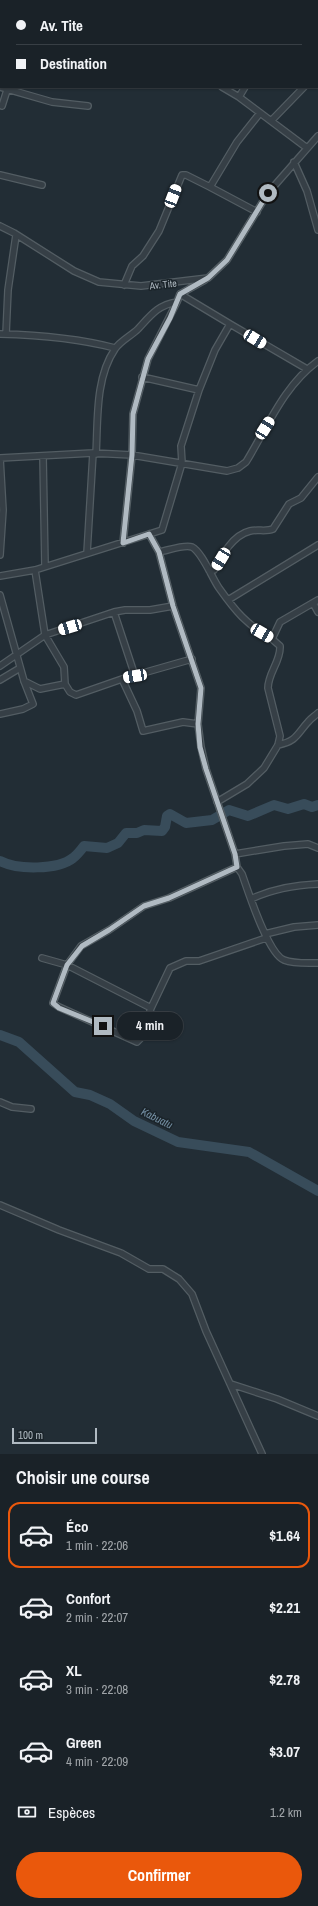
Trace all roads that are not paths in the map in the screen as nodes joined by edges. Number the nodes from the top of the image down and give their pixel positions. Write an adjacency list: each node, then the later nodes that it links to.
1 (7, 88): 6 (street); 7 (street)
2 (224, 88): 5 (street)
3 (244, 88): 5 (street)
4 (303, 88): 9 (street)
5 (239, 97): 8 (street)
6 (2, 106)
7 (88, 106)
8 (260, 113): 9 (street); 15 (street)
9 (271, 121): 11 (street)
10 (318, 136): 11 (street)
11 (307, 148): 12 (street)
12 (294, 162): 16 (street); 18 (street)
13 (0, 175): 14 (street)
14 (42, 185)
15 (210, 187): 16 (street); 21 (street)
16 (257, 212): 20 (street)
17 (0, 226): 19 (street, Av. Tite)
18 (318, 230)
19 (16, 235): 21 (street, Av. Tite); 25 (street)
20 (208, 278): 21 (street, Av. Tite); 22 (street)
21 (124, 285)
22 (180, 294): 23 (street); 24 (street)
23 (177, 302): 26 (street); 29 (street)
24 (230, 324): 28 (street); 30 (street)
25 (3, 334): 26 (street)
26 (115, 348): 31 (street)
27 (318, 361): 28 (street)
28 (306, 369): 35 (street)
29 (142, 377): 30 (street); 32 (street)
30 (199, 390): 35 (street)
31 (94, 454): 32 (street); 33 (street); 41 (street)
32 (132, 455): 35 (street); 38 (street)
33 (43, 456): 34 (street); 43 (street)
34 (0, 458): 42 (street)
35 (182, 463): 37 (street)
36 (318, 477): 45 (street)
37 (149, 534): 38 (street); 40 (street)
38 (123, 543): 41 (street)
39 (318, 545): 48 (street)
40 (159, 552): 45 (street); 50 (street)
41 (87, 553): 43 (street)
42 (0, 555)
43 (45, 566): 44 (street)
44 (35, 570): 46 (street); 53 (street)
45 (209, 570): 48 (street)
46 (0, 576)
47 (0, 595): 55 (street)
48 (228, 600): 54 (street)
49 (316, 602): 52 (street); 54 (street)
50 (173, 606): 51 (street); 56 (street)
51 (114, 612): 53 (street); 59 (street)
52 (318, 612)
53 (44, 634): 55 (street); 63 (street)
54 (272, 639): 68 (street)
55 (18, 654): 57 (street); 58 (street)
56 (192, 659): 59 (street); 67 (street)
57 (0, 666)
58 (20, 668): 61 (street); 62 (street)
59 (135, 676): 60 (street)
60 (122, 679): 63 (street); 67 (street)
61 (0, 680)
62 (24, 681): 63 (street); 66 (street)
63 (65, 684)
64 (0, 707): 66 (street)
65 (318, 713): 68 (street)
66 (1, 714)
67 (198, 724): 69 (street)
68 (278, 745): 69 (street)
69 (218, 802): 71 (street)
70 (318, 848): 71 (street)
71 (235, 854): 72 (street)
72 (237, 867): 74 (street); 79 (street)
73 (318, 884): 74 (street)
74 (251, 899): 76 (street)
75 (318, 925): 76 (street)
76 (266, 936): 78 (street); 80 (street)
77 (42, 958): 79 (street)
78 (318, 963)
79 (67, 965): 80 (street); 80 (street)
80 (151, 1008)
81 (0, 1102): 82 (street)
82 (31, 1109)
83 (0, 1205): 84 (street)
84 (231, 1384): 85 (street); 86 (street)
85 (318, 1416)
86 (262, 1454)

